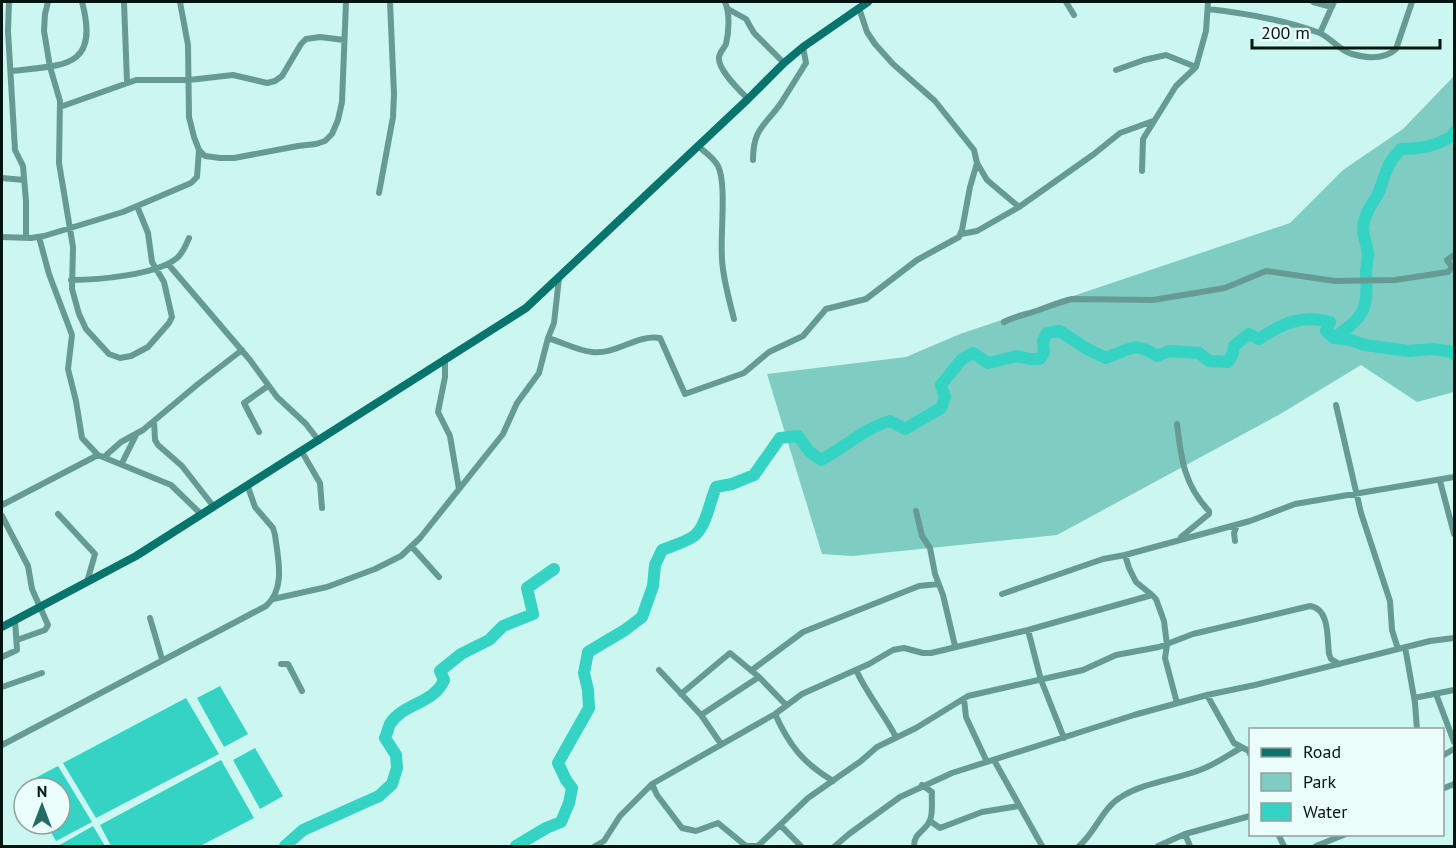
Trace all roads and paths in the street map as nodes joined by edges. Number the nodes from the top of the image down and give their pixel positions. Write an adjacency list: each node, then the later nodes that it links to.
1 (9, 2): 18 (street)
2 (48, 2): 23 (street)
3 (82, 2): 23 (street)
4 (124, 2): 28 (street)
5 (180, 2): 27 (street)
6 (346, 2): 20 (street)
7 (390, 2): 39 (street)
8 (725, 2): 16 (street)
9 (868, 2): 15 (main road)
10 (1066, 2): 17 (street)
11 (1312, 2): 13 (street)
12 (1412, 2): 19 (street)
13 (1333, 4): 19 (street)
14 (1208, 5): 19 (street); 24 (street)
15 (859, 8): 21 (main road); 35 (street)
16 (728, 9): 22 (street); 29 (street)
17 (1074, 15)
18 (5, 31): 26 (street)
19 (1320, 33)
20 (344, 40): 27 (street); 33 (street)
21 (803, 47): 22 (main road); 34 (street)
22 (784, 63): 29 (main road)
23 (50, 67): 26 (street); 30 (street)
24 (1196, 67): 25 (street); 31 (street)
25 (1116, 70)
26 (11, 71): 38 (street)
27 (189, 80): 28 (street); 33 (street)
28 (127, 82): 30 (street)
29 (748, 99): 32 (main road)
30 (60, 106): 42 (street)
31 (1153, 121): 36 (street); 41 (street)
32 (698, 146): 51 (main road); 53 (street)
33 (199, 150): 40 (street)
34 (753, 160)
35 (977, 163): 41 (street); 43 (street)
36 (1142, 171)
37 (2, 178): 38 (street)
38 (24, 180): 46 (street)
39 (379, 193)
40 (138, 206): 42 (street); 50 (street)
41 (1019, 207): 43 (street)
42 (70, 226): 45 (street); 52 (street)
43 (960, 234): 55 (street)
44 (2, 237): 46 (street)
45 (39, 237): 46 (street); 66 (street)
46 (26, 238)
47 (189, 238): 49 (street)
48 (1455, 255): 54 (street)
49 (168, 264): 50 (street); 56 (street)
50 (157, 268): 52 (street); 52 (street)
51 (560, 276): 55 (street); 57 (main road)
52 (71, 280)
53 (734, 318)
54 (1004, 322)
55 (548, 338): 71 (street)
56 (242, 350): 58 (street); 60 (street)
57 (445, 358): 64 (main road); 71 (street)
58 (268, 386): 62 (street); 64 (street)
59 (1336, 405): 72 (street)
60 (154, 422): 63 (street); 74 (street)
61 (1177, 424): 82 (street)
62 (259, 432)
63 (136, 435): 66 (street); 67 (street)
64 (319, 441): 65 (main road)
65 (302, 452): 70 (main road); 75 (street)
66 (101, 456): 67 (street); 73 (street)
67 (122, 464): 78 (street)
68 (1455, 477): 69 (street)
69 (1440, 481): 72 (street); 81 (street)
70 (248, 487): 74 (main road); 91 (street)
71 (459, 489): 84 (street)
72 (1356, 494): 80 (street); 101 (street)
73 (2, 505)
74 (214, 507): 78 (main road)
75 (322, 508)
76 (916, 511): 88 (street)
77 (58, 514): 87 (street)
78 (202, 515): 87 (main road)
79 (2, 516): 92 (street)
80 (1237, 525): 82 (street); 83 (street)
81 (1455, 534)
82 (1177, 541): 85 (street)
83 (1235, 541)
84 (412, 547): 86 (street); 91 (street)
85 (1125, 555): 89 (street); 90 (street)
86 (439, 577)
87 (87, 582): 92 (main road)
88 (938, 584): 100 (street); 107 (street)
89 (1002, 594)
90 (1152, 595): 96 (street); 99 (street)
91 (273, 599): 103 (street)
92 (39, 608): 94 (main road); 98 (street)
93 (150, 618): 103 (street)
94 (15, 620): 95 (main road); 98 (street)
95 (2, 628)
96 (1028, 630): 100 (street); 111 (street)
97 (1455, 638): 101 (street)
98 (17, 640): 102 (street)
99 (1167, 645): 105 (street); 111 (street); 120 (street)
100 (955, 646): 108 (street)
101 (1401, 648): 105 (street); 118 (street)
102 (2, 657)
103 (162, 659): 129 (street)
104 (281, 664): 113 (street)
105 (1339, 664): 116 (street)
106 (659, 670): 115 (street)
107 (752, 670): 110 (street); 115 (street)
108 (856, 670): 121 (street); 125 (street)
109 (42, 673): 112 (street)
110 (759, 677): 121 (street); 123 (street)
111 (1041, 680): 119 (street); 126 (street)
112 (2, 687)
113 (302, 690)
114 (1455, 690): 117 (street)
115 (681, 694): 123 (street)
116 (1207, 694): 120 (street); 130 (street)
117 (1436, 694): 118 (street); 127 (street)
118 (1414, 698): 124 (street)
119 (964, 699): 125 (street); 132 (street)
120 (1177, 703): 126 (street)
121 (786, 705): 122 (street)
122 (775, 714): 128 (street); 133 (street)
123 (701, 715): 128 (street)
124 (1417, 728)
125 (896, 737): 133 (street)
126 (1064, 738): 132 (street)
127 (1455, 742)
128 (720, 744): 134 (street)
129 (2, 745)
130 (1241, 748): 131 (street); 148 (street)
131 (1249, 751)
132 (990, 761): 135 (street); 136 (street)
133 (832, 781): 139 (street)
134 (651, 784): 142 (street); 143 (street)
135 (922, 785): 138 (street); 145 (street)
136 (1019, 806): 138 (street); 147 (street)
137 (1249, 817): 140 (street)
138 (930, 821): 146 (street)
139 (780, 825): 143 (street); 144 (street)
140 (1185, 834): 149 (street); 150 (street)
141 (1341, 836): 151 (street)
142 (596, 846)
143 (759, 846)
144 (801, 846)
145 (836, 846)
146 (914, 846)
147 (1042, 846)
148 (1079, 846)
149 (1158, 846)
150 (1190, 846)
151 (1316, 846)

